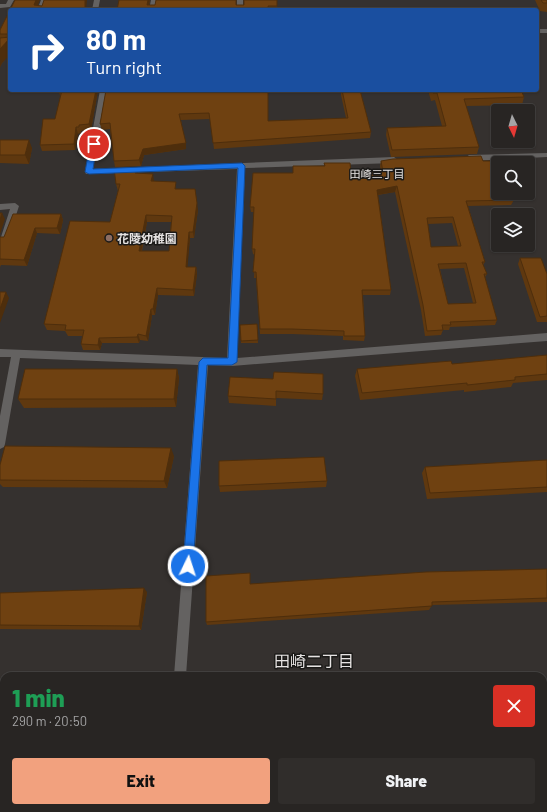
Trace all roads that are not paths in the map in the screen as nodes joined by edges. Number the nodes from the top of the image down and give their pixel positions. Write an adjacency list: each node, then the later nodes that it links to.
1 (12, 0): 2 (street)
2 (0, 6)
3 (104, 92): 7 (street)
4 (547, 155): 5 (street)
5 (461, 158)
6 (399, 160): 7 (street)
7 (242, 166): 14 (street)
8 (0, 206): 9 (street)
9 (4, 239)
10 (547, 338): 14 (street)
11 (0, 353): 12 (street)
12 (16, 354): 13 (street); 15 (street)
13 (203, 362): 14 (street); 16 (street)
14 (232, 362)
15 (0, 444)
16 (180, 672)

